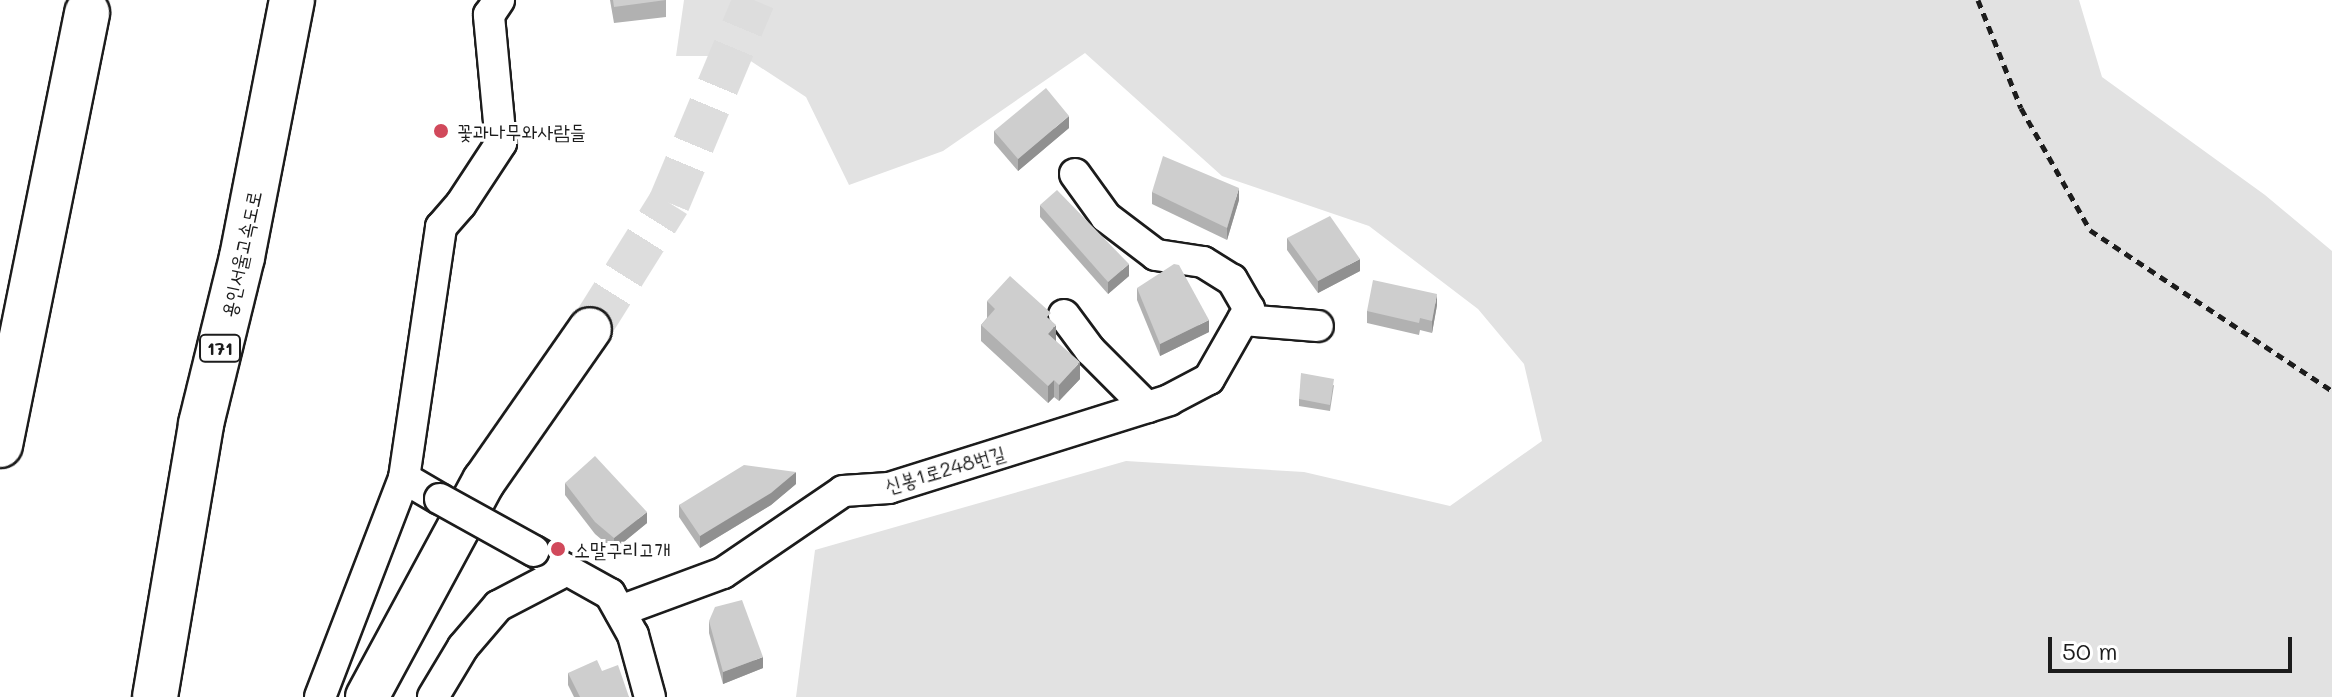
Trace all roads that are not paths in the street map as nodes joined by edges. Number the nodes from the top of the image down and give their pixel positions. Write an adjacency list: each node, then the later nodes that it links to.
1 (292, 0): 14 (highway, 용인서울고속도로 / 171)
2 (499, 0): 11 (street)
3 (87, 13): 10 (highway)
4 (1075, 174): 5 (street)
5 (1246, 314): 7 (street); 9 (street, 신봉1로248번길)
6 (1064, 315): 9 (street)
7 (1318, 326)
8 (590, 329): 16 (street)
9 (1147, 407): 13 (street, 신봉1로248번길)
10 (0, 445)
11 (404, 478): 12 (street, bridge); 15 (street)
12 (567, 570): 13 (street); 17 (street)
13 (620, 611): 18 (street)
14 (155, 697)
15 (320, 697)
16 (367, 697)
17 (433, 697)
18 (650, 697)

